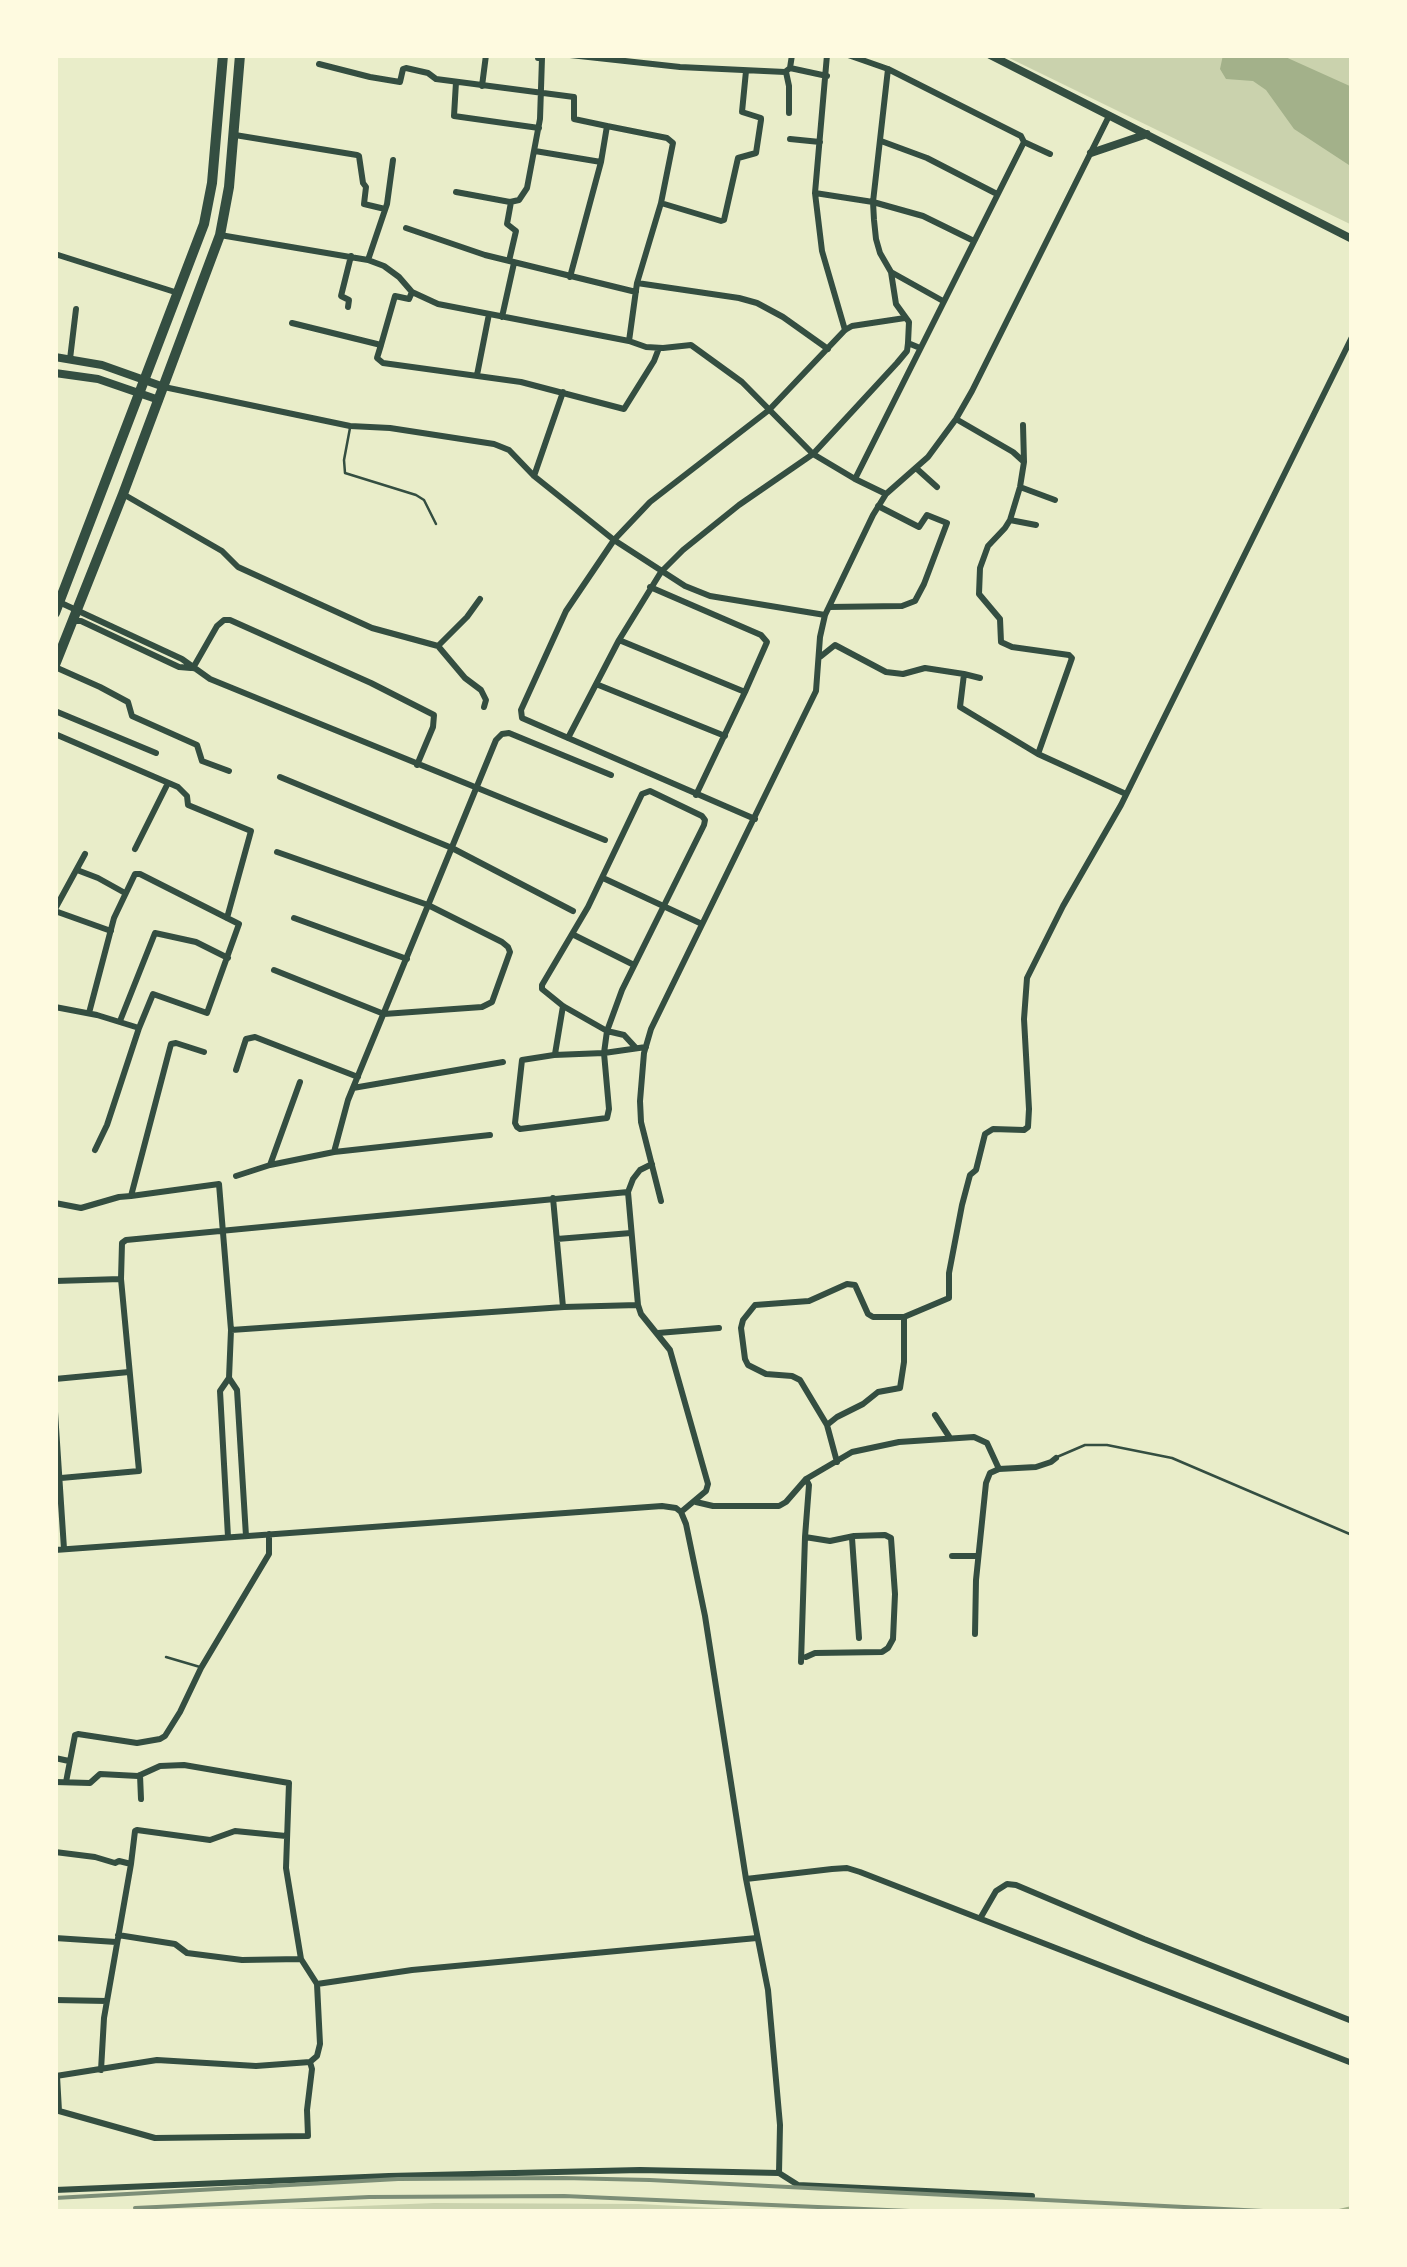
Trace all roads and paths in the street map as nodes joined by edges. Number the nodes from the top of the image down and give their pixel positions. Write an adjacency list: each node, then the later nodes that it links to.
1 (224, 55): 54 (main road)
2 (240, 55): 25 (main road)
3 (486, 55): 18 (street)
4 (538, 55): 19 (street)
5 (570, 55): 12 (street)
6 (707, 55): 12 (street)
7 (792, 55): 13 (street)
8 (827, 55): 16 (street)
9 (848, 55): 14 (street)
10 (990, 55): 21 (street)
11 (319, 64): 17 (street)
12 (708, 68): 15 (street)
13 (788, 70): 15 (street); 16 (street); 20 (street)
14 (888, 70): 27 (street); 29 (street)
15 (746, 71): 40 (street)
16 (827, 76): 28 (street)
17 (456, 82): 18 (street); 23 (street)
18 (482, 86): 19 (street)
19 (541, 93): 22 (street); 23 (street)
20 (788, 113)
21 (1109, 116): 24 (street); 32 (street)
22 (607, 126): 34 (street); 40 (street)
23 (539, 128): 30 (street)
24 (1148, 134): 32 (street); 44 (street)
25 (235, 135): 41 (street); 43 (main road)
26 (790, 139): 28 (street)
27 (881, 141): 37 (street); 39 (street)
28 (820, 142): 36 (street)
29 (1024, 142): 31 (street); 37 (street)
30 (535, 150): 34 (street); 38 (street)
31 (1050, 154)
32 (1091, 154): 82 (street)
33 (392, 160): 41 (street)
34 (601, 162): 51 (street)
35 (456, 192): 38 (street)
36 (816, 194): 39 (street); 62 (street)
37 (997, 194): 45 (street)
38 (512, 202): 49 (street)
39 (873, 202): 45 (street); 50 (street)
40 (661, 203): 52 (street)
41 (385, 210): 48 (street)
42 (406, 228): 49 (street)
43 (220, 235): 47 (street); 77 (main road)
44 (1352, 239)
45 (974, 242): 55 (street)
46 (55, 254): 54 (street)
47 (350, 256): 48 (street); 56 (street)
48 (368, 260): 53 (street)
49 (512, 262): 51 (street); 59 (street)
50 (891, 272): 55 (street); 60 (street)
51 (570, 277): 52 (street)
52 (636, 288): 64 (street); 69 (street)
53 (412, 292): 58 (street); 66 (street)
54 (178, 293): 75 (main road)
55 (943, 301): 68 (street)
56 (348, 307)
57 (76, 310): 71 (street)
58 (488, 314): 59 (street); 73 (street)
59 (502, 317): 64 (street)
60 (905, 318): 62 (street); 65 (street)
61 (292, 323): 66 (street)
62 (846, 330): 69 (street)
63 (1352, 337): 128 (street)
64 (629, 341): 67 (street)
65 (908, 343): 68 (street); 74 (street)
66 (381, 346): 73 (street)
67 (659, 348): 78 (street); 81 (street)
68 (920, 348): 76 (street)
69 (828, 349): 81 (street)
70 (55, 357): 71 (street)
71 (70, 359): 75 (street)
72 (55, 373): 79 (street)
73 (477, 375): 78 (street)
74 (887, 375): 76 (street); 85 (street)
75 (146, 380): 77 (street); 79 (main road)
76 (902, 383): 89 (street)
77 (164, 387): 80 (main road); 84 (street)
78 (563, 392): 88 (street)
79 (141, 393): 80 (street); 103 (main road)
80 (158, 400): 92 (main road)
81 (768, 410): 85 (street); 99 (street)
82 (956, 419): 86 (street); 87 (street)
83 (1023, 425): 86 (street)
84 (350, 426): 88 (street); 97 (lane)
85 (812, 454): 89 (street); 100 (street)
86 (1024, 462): 91 (street)
87 (916, 468): 90 (street); 93 (street)
88 (534, 476): 99 (street)
89 (854, 479): 93 (street)
90 (937, 486)
91 (1020, 487): 94 (street); 96 (street)
92 (123, 494): 105 (main road); 107 (street)
93 (886, 494): 95 (street)
94 (1056, 500)
95 (878, 506): 104 (street); 104 (street)
96 (1010, 520): 98 (street); 121 (street)
97 (436, 524)
98 (1036, 525)
99 (614, 540): 100 (street); 119 (street)
100 (661, 572): 101 (street); 104 (street)
101 (650, 587): 106 (street); 114 (street)
102 (480, 600): 107 (street)
103 (57, 608): 105 (street)
104 (827, 611): 108 (street)
105 (74, 616): 109 (main road); 110 (street)
106 (620, 640): 113 (street); 114 (street)
107 (438, 646): 115 (street)
108 (820, 657): 111 (street); 130 (street)
109 (55, 666): 123 (street)
110 (192, 668): 122 (street); 122 (street)
111 (964, 674): 112 (street); 121 (street)
112 (980, 678)
113 (596, 684): 118 (street); 119 (street)
114 (745, 692): 118 (street)
115 (484, 706)
116 (55, 710): 120 (street)
117 (55, 734): 126 (street)
118 (725, 736): 129 (street)
119 (568, 738): 129 (street)
120 (156, 753)
121 (1038, 754): 128 (street)
122 (417, 764): 127 (street)
123 (229, 771)
124 (611, 775): 127 (street)
125 (280, 776): 132 (street)
126 (168, 783): 133 (street); 143 (street)
127 (476, 789): 131 (street); 132 (street)
128 (1126, 794): 187 (street)
129 (696, 795): 130 (street)
130 (755, 819): 145 (street)
131 (604, 840)
132 (452, 848): 139 (street); 142 (street)
133 (135, 849)
134 (278, 852): 139 (street)
135 (85, 854): 136 (street)
136 (76, 870): 138 (street); 141 (street)
137 (602, 878): 140 (street); 140 (street); 147 (street)
138 (125, 893): 143 (street); 146 (street)
139 (428, 905): 149 (street); 155 (street)
140 (663, 906): 145 (street); 150 (street)
141 (55, 910): 146 (street)
142 (573, 911)
143 (227, 918): 148 (street)
144 (294, 918): 149 (street)
145 (702, 924): 159 (street)
146 (111, 931): 154 (street)
147 (572, 934): 150 (street); 153 (street)
148 (228, 958): 156 (street); 157 (street)
149 (406, 960): 155 (street)
150 (634, 965): 158 (street)
151 (274, 970): 155 (street)
152 (55, 1006): 154 (street)
153 (562, 1006): 158 (street); 163 (street)
154 (89, 1013): 156 (street)
155 (384, 1014): 166 (street)
156 (120, 1022): 157 (street)
157 (139, 1028): 170 (street)
158 (607, 1030): 160 (street); 162 (street)
159 (646, 1047): 160 (street); 172 (street)
160 (636, 1048): 162 (street)
161 (204, 1052): 176 (street)
162 (604, 1053): 163 (street); 163 (street)
163 (554, 1054)
164 (504, 1062): 168 (street)
165 (236, 1070): 166 (street)
166 (358, 1077): 168 (street)
167 (300, 1082): 173 (street)
168 (353, 1088): 171 (street)
169 (490, 1134): 171 (street)
170 (95, 1150)
171 (334, 1152): 173 (street)
172 (652, 1164): 175 (street); 178 (street)
173 (270, 1165): 174 (street)
174 (236, 1176)
175 (628, 1192): 177 (street); 181 (street)
176 (131, 1196): 179 (street); 180 (street)
177 (552, 1198): 180 (street); 182 (street)
178 (662, 1201)
179 (55, 1203)
180 (223, 1230): 183 (street); 189 (street)
181 (631, 1233): 182 (street); 185 (street)
182 (557, 1240): 186 (street)
183 (121, 1279): 184 (street); 191 (street)
184 (55, 1281)
185 (638, 1305): 186 (street); 190 (street)
186 (564, 1307): 189 (street)
187 (904, 1317): 196 (street); 196 (street)
188 (719, 1328): 190 (street)
189 (230, 1330): 192 (street)
190 (657, 1333): 203 (street)
191 (129, 1372): 193 (street); 201 (street)
192 (229, 1378): 207 (street); 208 (street)
193 (55, 1379)
194 (55, 1412): 201 (street)
195 (934, 1415): 197 (street)
196 (826, 1425): 199 (street)
197 (950, 1438): 199 (street); 200 (street)
198 (1056, 1458): 200 (street); 206 (lane)
199 (837, 1462): 202 (street)
200 (999, 1468): 214 (street)
201 (61, 1478): 211 (street)
202 (806, 1479): 203 (street); 209 (street)
203 (696, 1502): 204 (street)
204 (681, 1512): 205 (street); 228 (street)
205 (269, 1534): 207 (street); 218 (street)
206 (1352, 1535)
207 (246, 1536): 208 (street)
208 (228, 1537): 211 (street)
209 (806, 1537): 210 (street); 210 (street)
210 (852, 1538): 216 (street)
211 (64, 1549): 212 (street)
212 (55, 1550)
213 (952, 1556): 214 (street)
214 (978, 1556): 215 (street)
215 (976, 1634)
216 (859, 1638)
217 (166, 1656): 218 (lane)
218 (201, 1668): 220 (street)
219 (55, 1758): 220 (street)
220 (70, 1761): 223 (street)
221 (140, 1775): 223 (street); 224 (street); 225 (street)
222 (55, 1782): 223 (street)
223 (66, 1782)
224 (141, 1798)
225 (286, 1836): 227 (street); 233 (street)
226 (55, 1852): 227 (street)
227 (131, 1864): 232 (street)
228 (746, 1879): 229 (street); 231 (street)
229 (980, 1917): 237 (street); 239 (street)
230 (55, 1938): 232 (street)
231 (758, 1938): 234 (street); 242 (street)
232 (117, 1939): 233 (street); 236 (street)
233 (300, 1959): 234 (street)
234 (317, 1984): 238 (street)
235 (55, 2000): 236 (street)
236 (106, 2002): 240 (street)
237 (1352, 2021)
238 (310, 2062): 240 (street); 241 (street)
239 (1352, 2064)
240 (101, 2070): 241 (street)
241 (56, 2076)
242 (779, 2173): 243 (street); 244 (street)
243 (55, 2190)
244 (1032, 2196)

